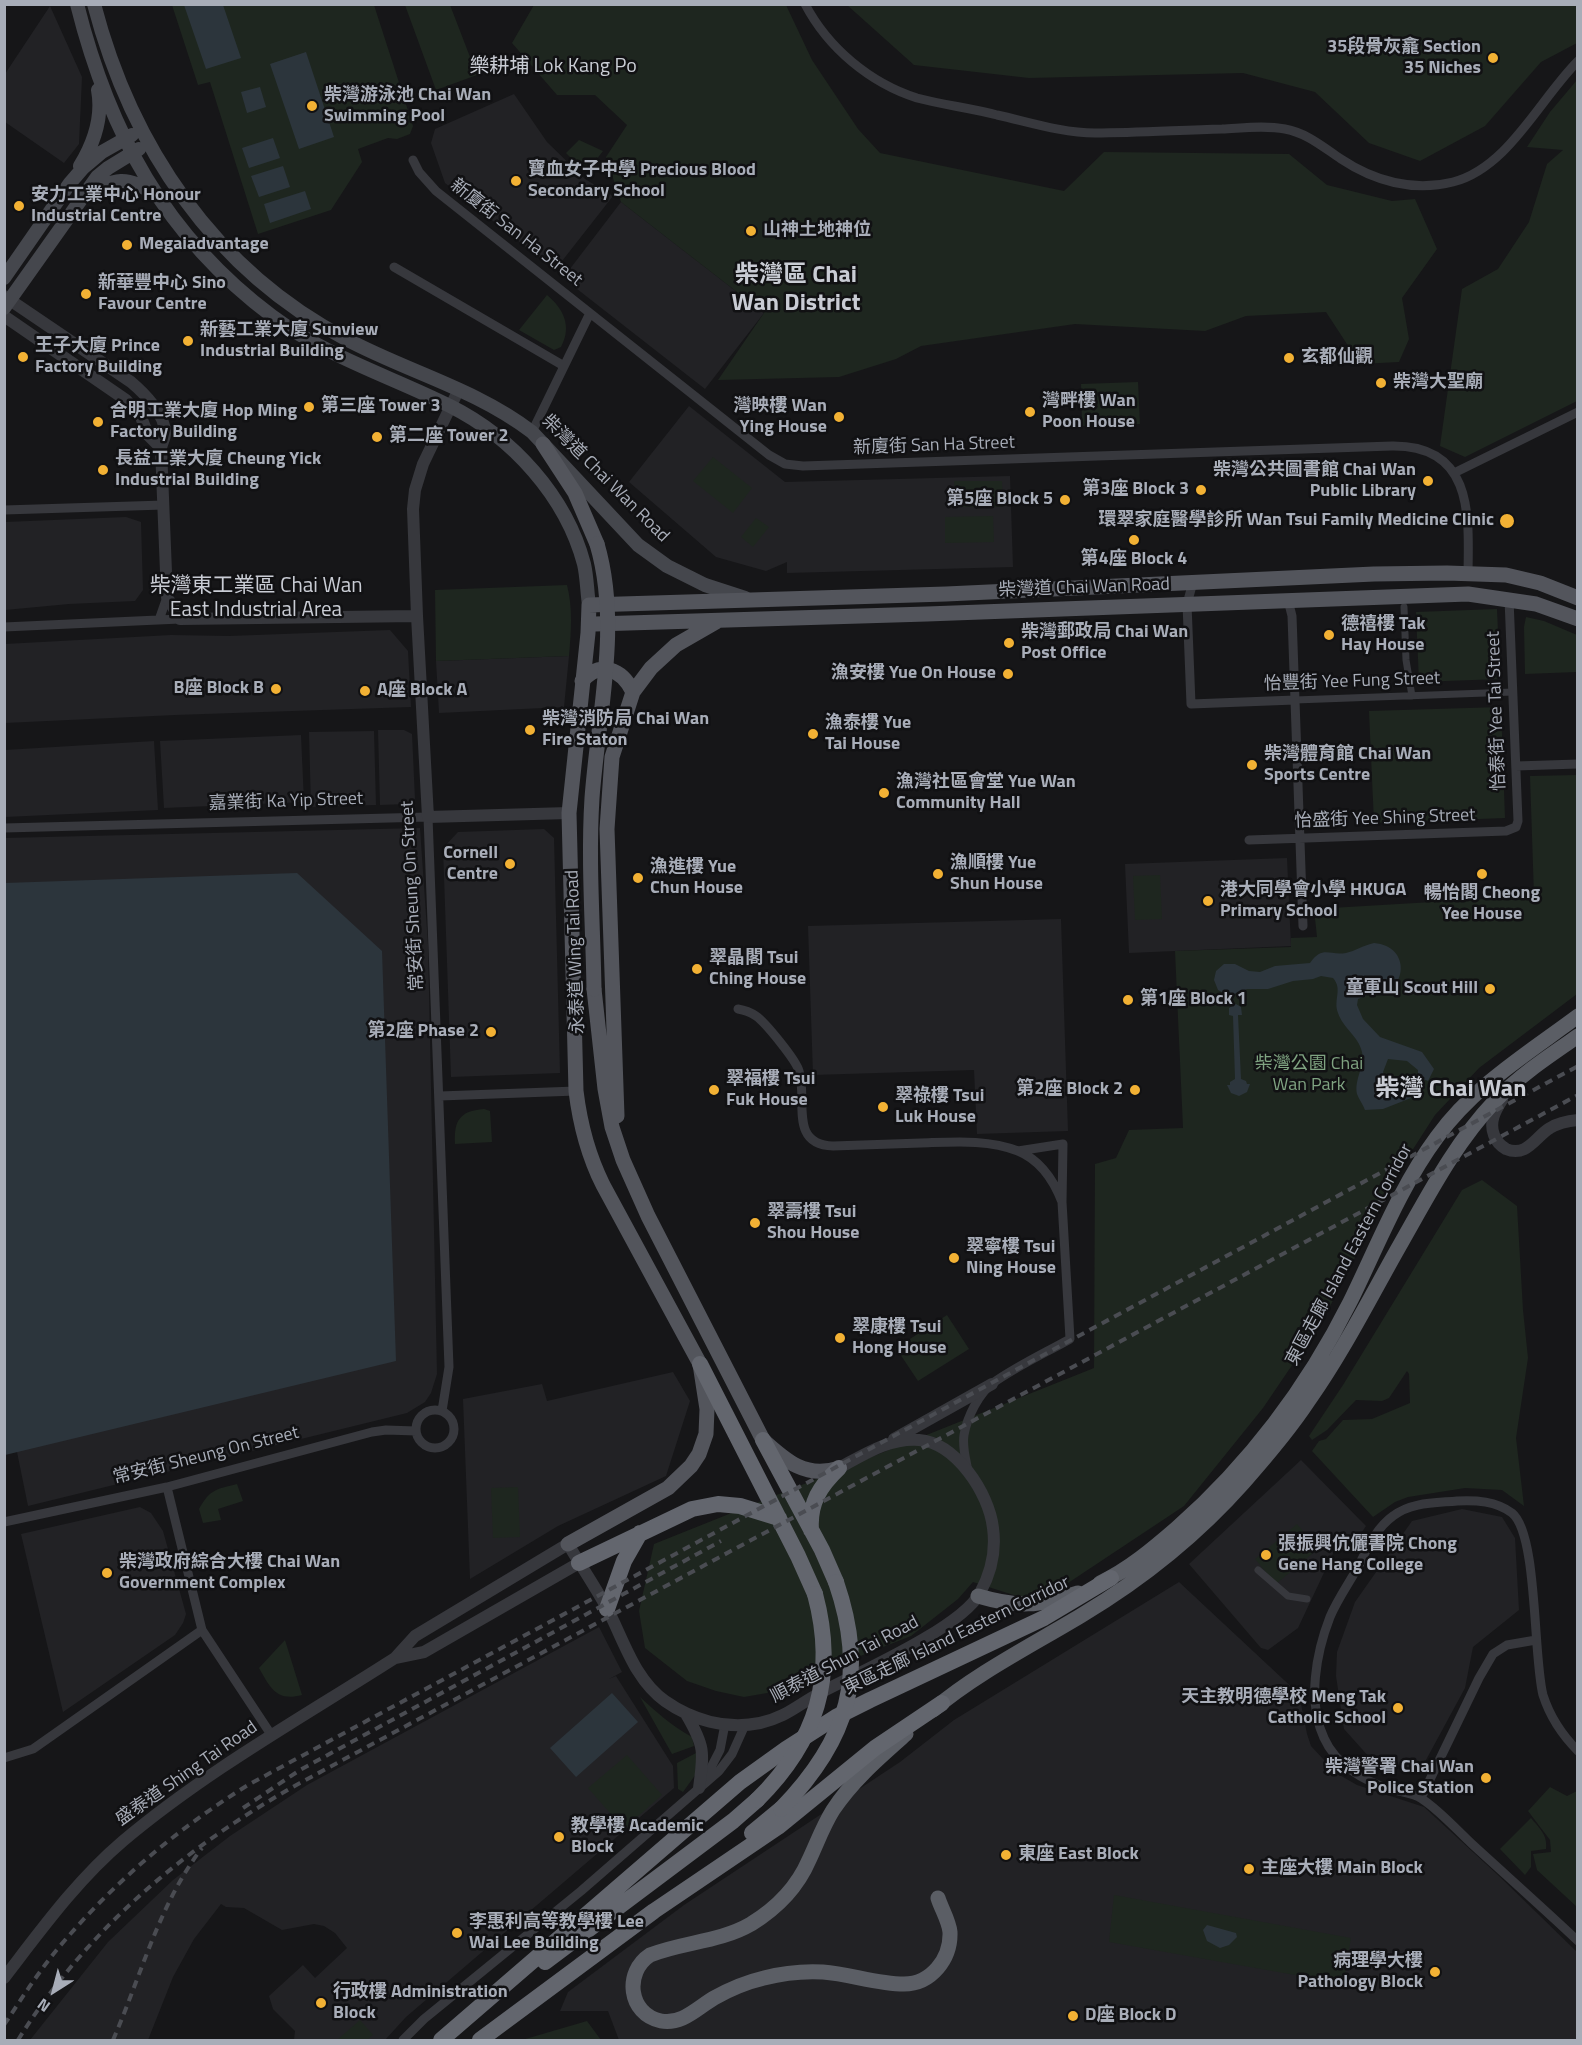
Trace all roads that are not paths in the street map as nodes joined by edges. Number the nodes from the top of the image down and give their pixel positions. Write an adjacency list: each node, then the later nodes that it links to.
1 (77, 4): 4 (main road)
2 (94, 4): 6 (main road, 柴灣道 Chai Wan Road)
3 (805, 4): 5 (street)
4 (92, 60): 7 (main road); 11 (main road)
5 (1578, 61)
6 (142, 130): 7 (main road); 8 (main road, 柴灣道 Chai Wan Road)
7 (125, 139): 9 (main road); 11 (main road)
8 (149, 143): 9 (main road); 20 (main road, 柴灣道 Chai Wan Road)
9 (132, 153): 12 (main road); 13 (main road)
10 (413, 160): 17 (street, 新廈街 San Ha Street)
11 (70, 183): 15 (main road)
12 (159, 198): 13 (main road); 21 (main road)
13 (78, 203): 16 (main road)
14 (394, 267): 19 (street)
15 (4, 278)
16 (6, 301): 24 (street)
17 (590, 313): 19 (street); 25 (street, 新廈街 San Ha Street)
18 (4, 316): 24 (street)
19 (564, 366): 23 (street)
20 (459, 389): 21 (street, 常安街 Sheung On Street); 23 (main road, 柴灣道 Chai Wan Road)
21 (451, 406): 37 (main road, 永泰道 Wing Tai Road); 40 (street, 常安街 Sheung On Street)
22 (1578, 412): 25 (street)
23 (537, 438): 35 (main road, 柴灣道 Chai Wan Road); 68 (main road, 永泰道 Wing Tai Road, bridge)
24 (161, 448): 26 (street)
25 (1454, 473): 28 (street, 新廈街 San Ha Street)
26 (164, 505): 27 (street); 32 (street)
27 (4, 510)
28 (1468, 573): 29 (main road, 柴灣道 Chai Wan Road); 31 (main road); 33 (main road, 柴灣道 Chai Wan Road)
29 (1287, 578): 30 (main road, 柴灣道 Chai Wan Road); 36 (main road)
30 (1193, 582): 35 (main road, 柴灣道 Chai Wan Road); 38 (street)
31 (1468, 594): 34 (main road, 柴灣道 Chai Wan Road); 36 (main road, 柴灣道 Chai Wan Road)
32 (167, 597): 41 (street); 43 (street)
33 (1578, 598)
34 (1509, 599): 42 (main road, 柴灣道 Chai Wan Road); 49 (street, 怡泰街 Yee Tai Street)
35 (749, 600): 37 (main road, 柴灣道 Chai Wan Road)
36 (1288, 600): 38 (main road, 柴灣道 Chai Wan Road); 51 (street)
37 (588, 604): 45 (main road, 永泰道 Wing Tai Road)
38 (1187, 604): 44 (main road, 柴灣道 Chai Wan Road); 51 (street, 怡豐街 Yee Fung Street)
39 (1404, 607): 50 (street)
40 (417, 616): 41 (street); 55 (street, 常安街 Sheung On Street)
41 (180, 619): 43 (street)
42 (1578, 619)
43 (159, 620): 46 (street)
44 (721, 620): 45 (main road, 柴灣道 Chai Wan Road); 48 (main road)
45 (589, 624): 47 (main road, 永泰道 Wing Tai Road)
46 (4, 627)
47 (582, 681): 48 (main road); 54 (main road, 永泰道 Wing Tai Road)
48 (633, 692): 68 (main road)
49 (1513, 692): 50 (street, 怡豐街 Yee Fung Street); 53 (street, 怡泰街 Yee Tai Street)
50 (1412, 696): 51 (street, 怡豐街 Yee Fung Street)
51 (1295, 700): 58 (street)
52 (1578, 764): 53 (street)
53 (1516, 766): 56 (street, 怡泰街 Yee Tai Street)
54 (569, 813): 55 (street, 嘉業街 Ka Yip Street); 65 (main road, 永泰道 Wing Tai Road)
55 (429, 817): 57 (street, 嘉業街 Ka Yip Street); 66 (street, 常安街 Sheung On Street)
56 (1518, 821): 58 (street, 怡盛街 Yee Shing Street)
57 (4, 828)
58 (1300, 838): 59 (street, 怡盛街 Yee Shing Street); 60 (street)
59 (1249, 840)
60 (1304, 926)
61 (738, 1009): 70 (street)
62 (1578, 1016): 89 (highway, 東區走廊 Island Eastern Corridor)
63 (1578, 1036): 64 (highway, 東區走廊 Island Eastern Corridor)
64 (1515, 1082): 67 (street); 96 (highway, 東區走廊 Island Eastern Corridor)
65 (576, 1091): 66 (street); 73 (main road, 永泰道 Wing Tai Road)
66 (440, 1096): 75 (street, 常安街 Sheung On Street)
67 (1578, 1120)
68 (617, 1143): 77 (main road, 永泰道 Wing Tai Road)
69 (1048, 1147): 70 (street); 71 (street); 72 (street)
70 (1017, 1151): 71 (street)
71 (1040, 1166): 72 (street)
72 (1062, 1202): 74 (street)
73 (700, 1364): 82 (highway); 86 (main road, 永泰道 Wing Tai Road)
74 (992, 1384): 78 (street); 80 (street)
75 (442, 1411): 76 (street); 76 (street)
76 (416, 1431): 81 (street, 常安街 Sheung On Street)
77 (764, 1440): 79 (main road); 84 (highway)
78 (888, 1443): 79 (street); 80 (street, 順泰道 Shun Tai Road)
79 (839, 1468): 84 (highway)
80 (968, 1472): 90 (street, 順泰道 Shun Tai Road)
81 (167, 1487): 83 (street, 常安街 Sheung On Street); 93 (street)
82 (778, 1518): 85 (highway); 109 (highway, bridge)
83 (4, 1522)
84 (812, 1531): 106 (highway, bridge)
85 (640, 1533): 87 (highway); 92 (highway)
86 (568, 1544): 87 (street, 順泰道 Shun Tai Road); 95 (street, 盛泰道 Shing Tai Road)
87 (579, 1563): 92 (street, 順泰道 Shun Tai Road); 95 (street, 盛泰道 Shing Tai Road)
88 (1258, 1570): 91 (street)
89 (1111, 1578): 90 (highway); 109 (highway, 東區走廊 Island Eastern Corridor)
90 (978, 1596): 99 (street, 順泰道 Shun Tai Road)
91 (1307, 1599)
92 (607, 1609): 97 (street, 順泰道 Shun Tai Road)
93 (202, 1630): 100 (street); 102 (street)
94 (1536, 1640): 101 (street); 104 (street); 104 (street)
95 (394, 1658): 100 (street, 盛泰道 Shing Tai Road)
96 (942, 1703): 105 (highway); 106 (highway, 東區走廊 Island Eastern Corridor)
97 (686, 1714): 98 (street, 順泰道 Shun Tai Road); 103 (street)
98 (725, 1724): 99 (street, 順泰道 Shun Tai Road); 103 (street)
99 (745, 1725): 103 (street)
100 (272, 1736): 108 (street, 盛泰道 Shing Tai Road)
101 (1578, 1751)
102 (4, 1758)
103 (699, 1788): 110 (street)
104 (1421, 1798): 107 (street)
105 (938, 1898)
106 (654, 1911): 112 (highway, 東區走廊 Island Eastern Corridor)
107 (1578, 1941)
108 (4, 1978)
109 (466, 2019): 111 (highway, 東區走廊 Island Eastern Corridor)
110 (403, 2040)
111 (441, 2040)
112 (480, 2040)

